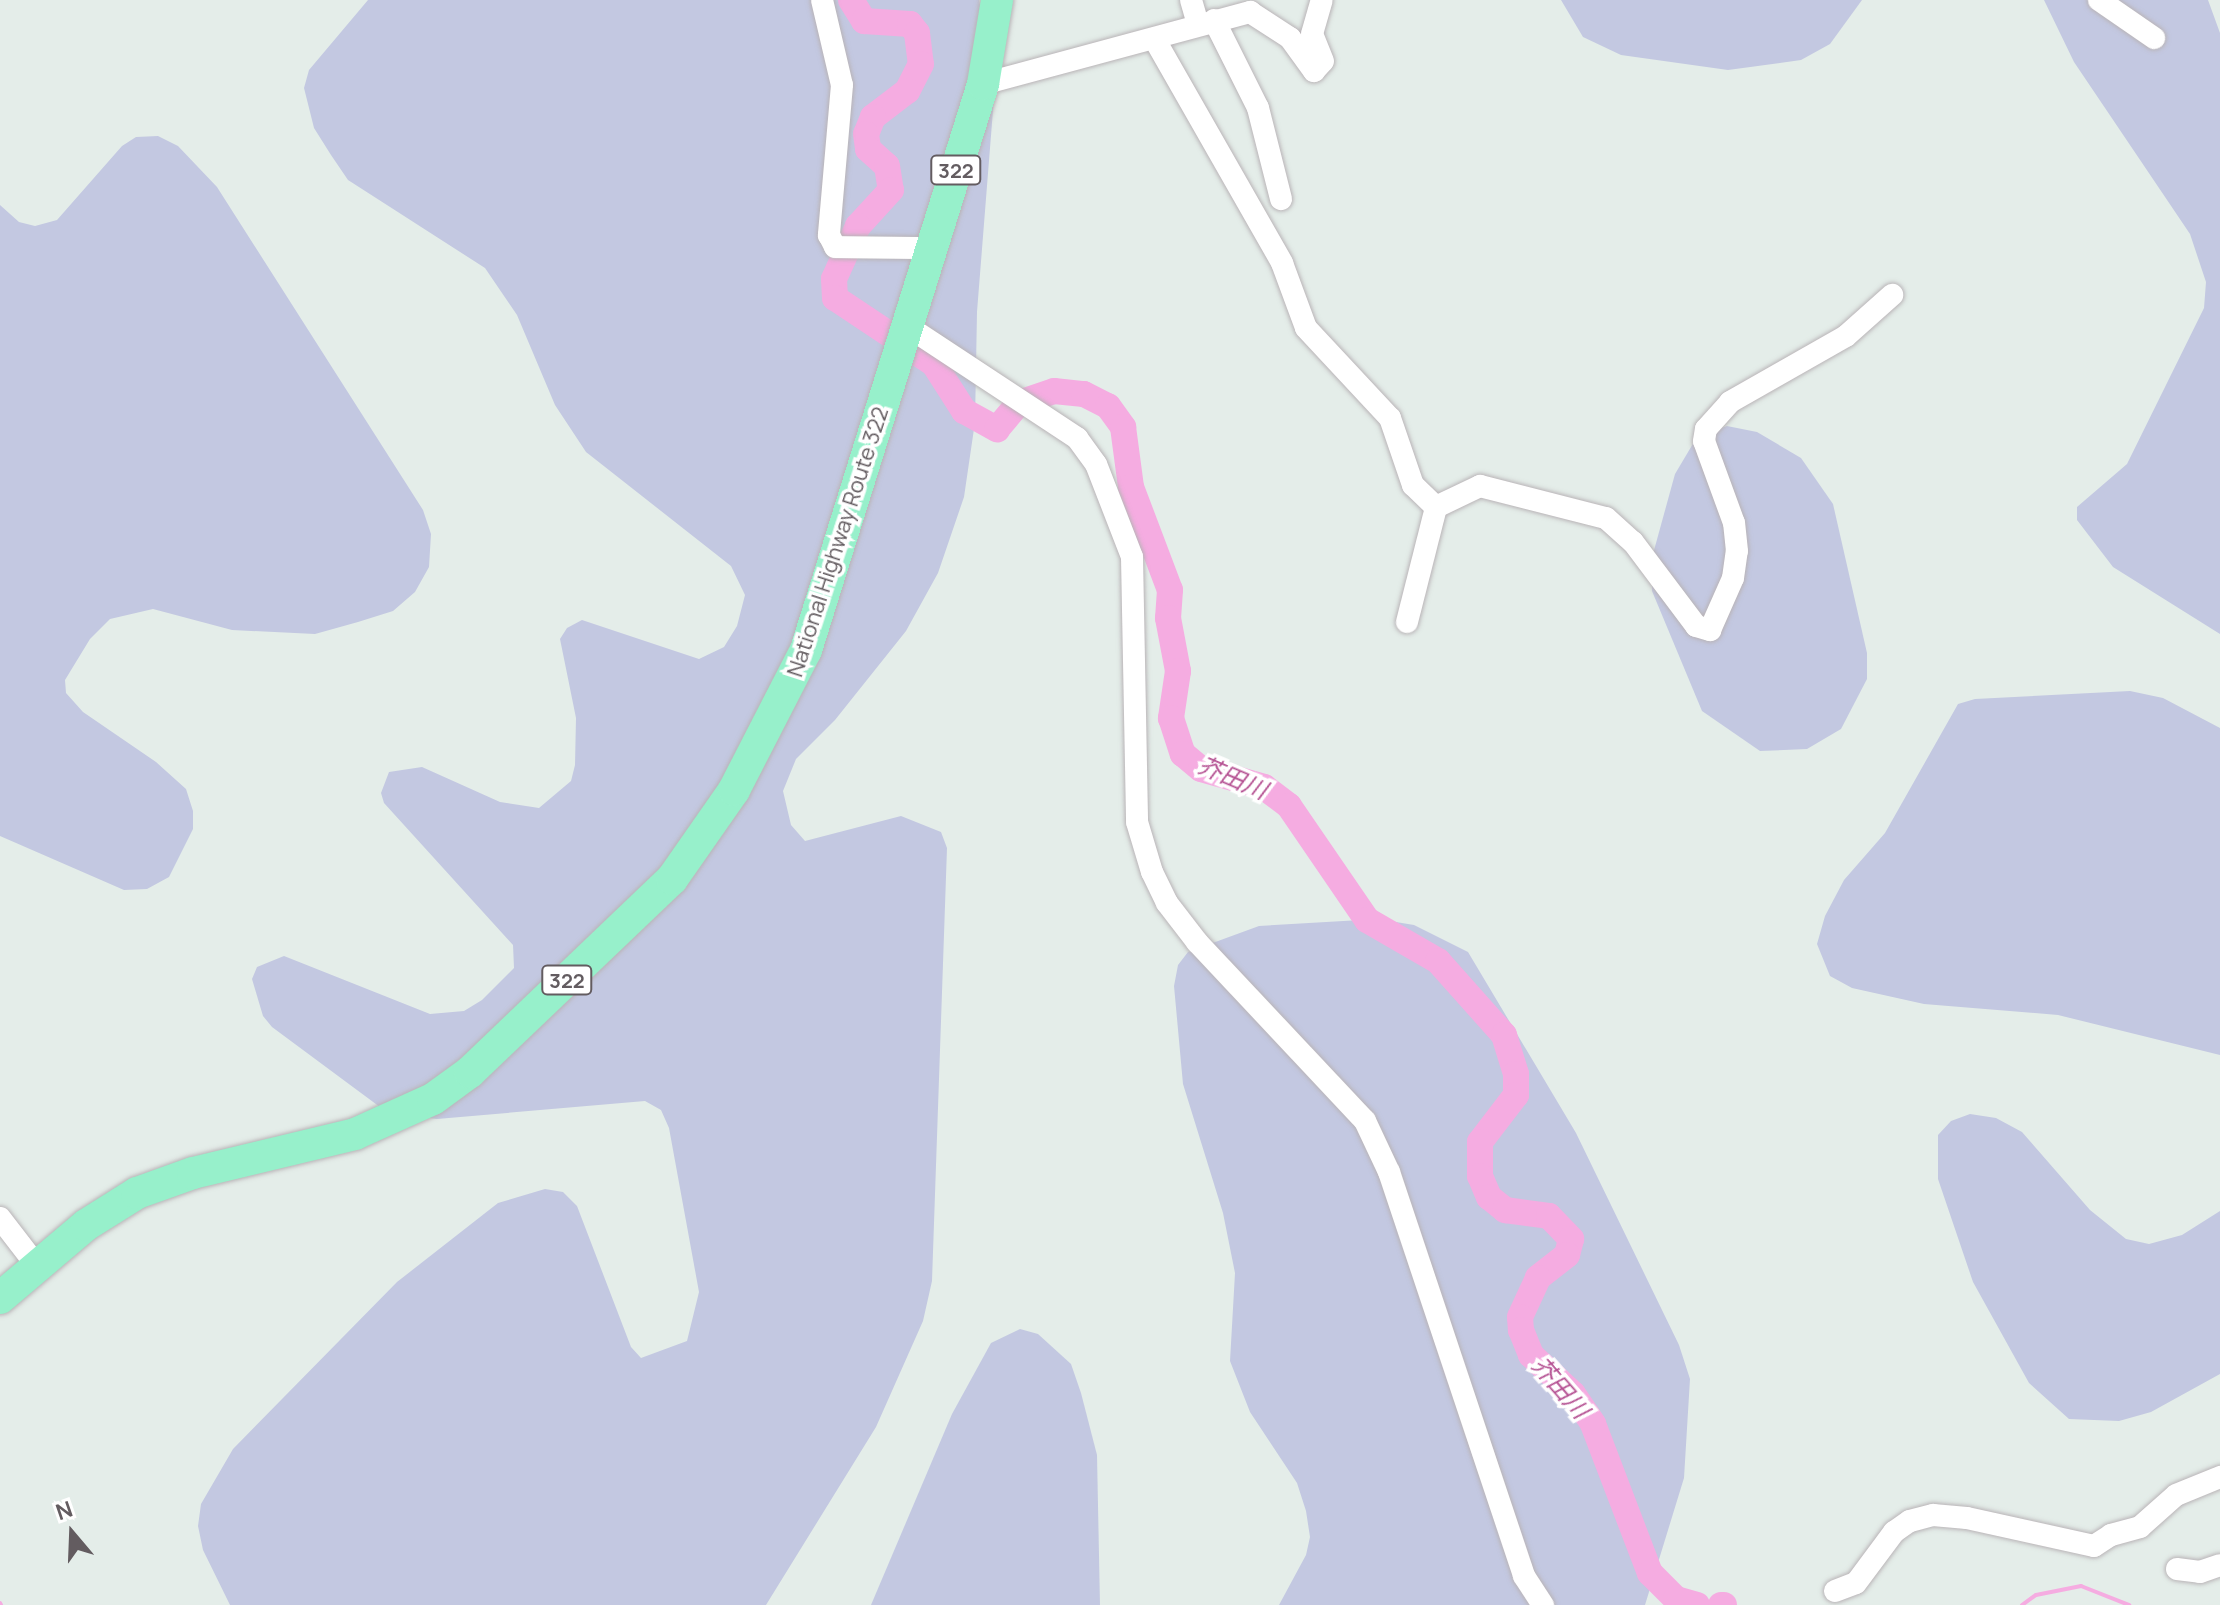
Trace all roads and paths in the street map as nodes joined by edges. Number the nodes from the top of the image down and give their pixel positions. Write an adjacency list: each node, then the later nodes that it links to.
1 (822, 0): 11 (street)
2 (997, 0): 9 (highway, National Highway Route 322 / 322)
3 (1191, 0): 6 (street)
4 (1322, 0): 6 (street)
5 (2099, 0): 7 (street)
6 (1206, 22): 8 (street); 10 (street)
7 (2154, 38)
8 (1155, 40): 9 (street); 10 (street)
9 (983, 84): 11 (highway, National Highway Route 322 / 322)
10 (1251, 209): 14 (street)
11 (932, 248): 13 (highway, National Highway Route 322 / 322)
12 (1892, 295): 14 (street)
13 (906, 331): 17 (highway, National Highway Route 322 / 322); 23 (street)
14 (1436, 507): 15 (street)
15 (1407, 622)
16 (0, 1218): 17 (street)
17 (37, 1266): 18 (highway, National Highway Route 322 / 322)
18 (0, 1298)
19 (2220, 1477): 22 (street)
20 (2220, 1565): 21 (street)
21 (2177, 1569)
22 (1835, 1591)
23 (1535, 1600)

